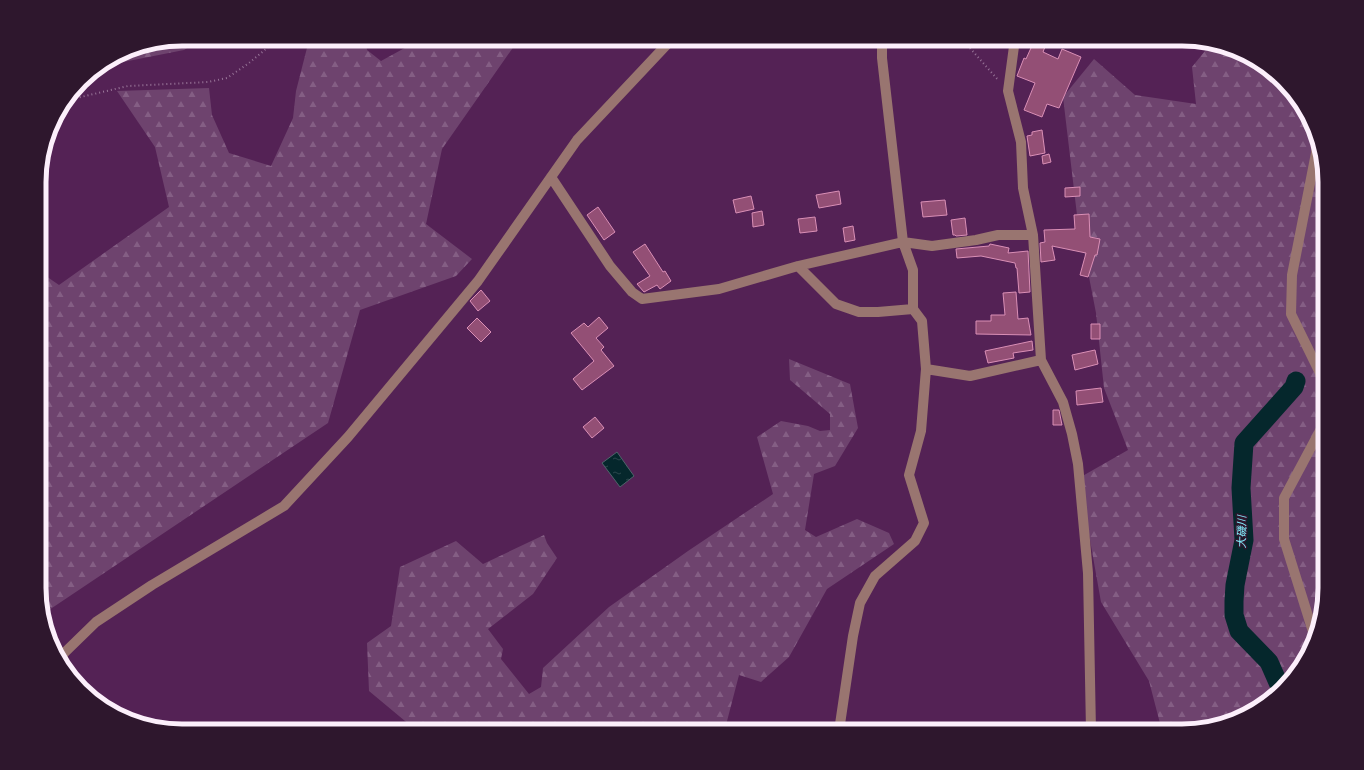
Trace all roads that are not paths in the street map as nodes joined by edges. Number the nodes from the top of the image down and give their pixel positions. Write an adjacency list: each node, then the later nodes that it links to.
1 (665, 46): 5 (street)
2 (882, 46): 7 (street)
3 (1014, 46): 6 (street)
4 (1315, 157): 12 (street)
5 (551, 177): 8 (street); 15 (street)
6 (1033, 235): 7 (street); 10 (street)
7 (903, 242): 8 (street); 9 (street)
8 (798, 266): 9 (street)
9 (913, 309): 11 (street)
10 (1041, 360): 11 (street); 17 (street)
11 (926, 369): 16 (street)
12 (1318, 369)
13 (1318, 433): 14 (street)
14 (1312, 627)
15 (63, 654)
16 (840, 724)
17 (1091, 724)

